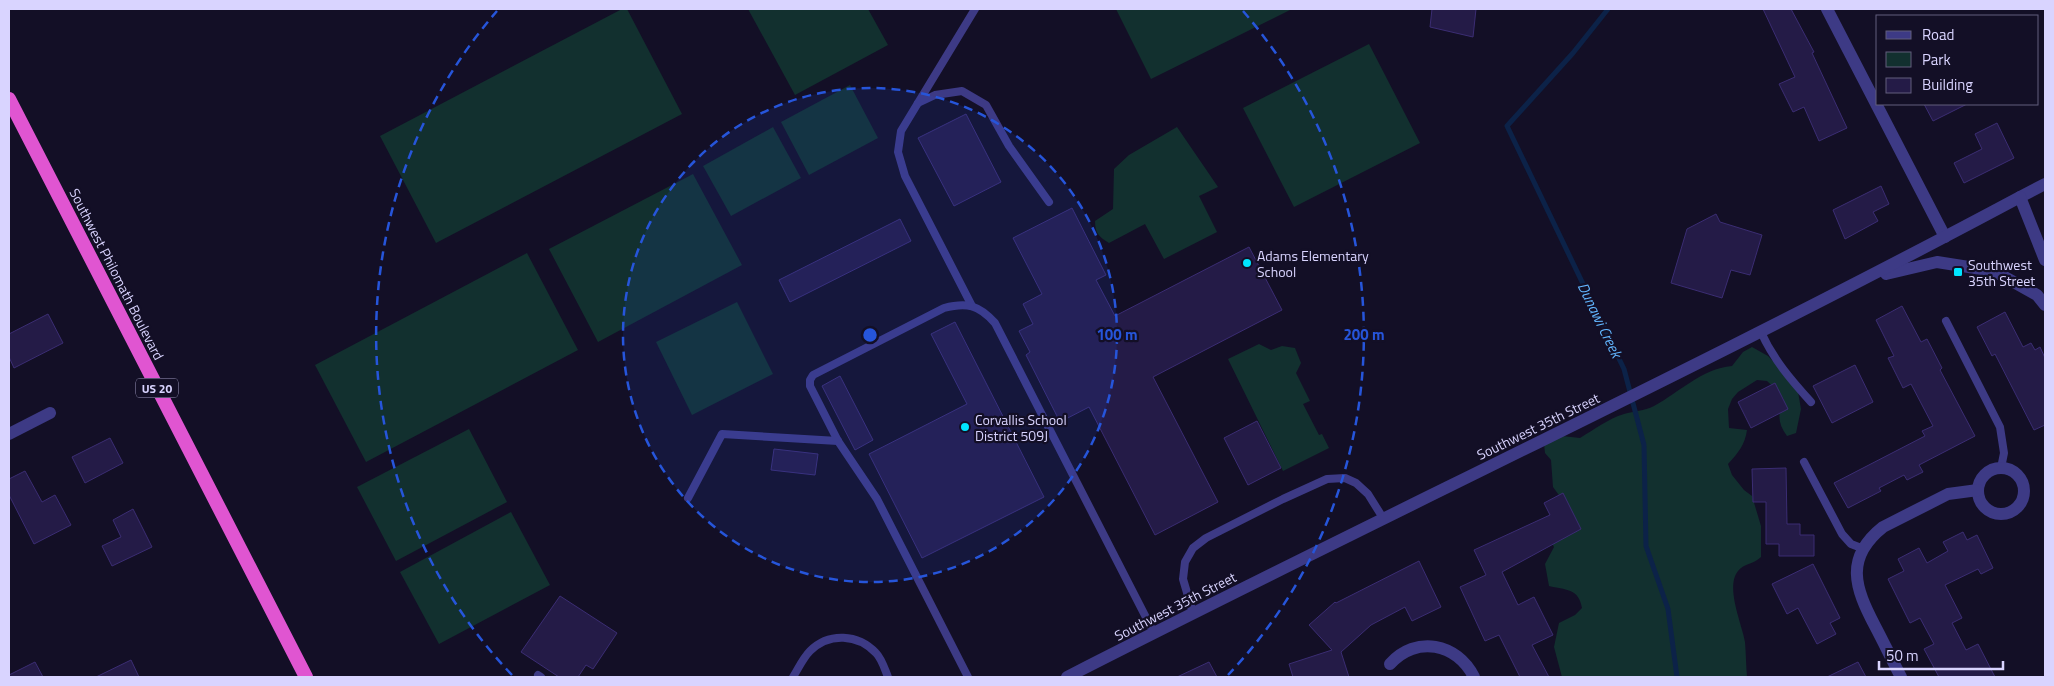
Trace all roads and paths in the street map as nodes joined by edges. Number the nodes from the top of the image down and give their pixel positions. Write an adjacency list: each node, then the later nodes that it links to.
1 (975, 9): 4 (lane)
2 (1827, 9): 5 (street)
3 (9, 99): 30 (highway, Southwest Philomath Boulevard / US 20)
4 (918, 103): 9 (lane); 14 (lane)
5 (1876, 104)
6 (1877, 105): 10 (street)
7 (2045, 184): 8 (street, Southwest 35th Street)
8 (2020, 197): 10 (street, Southwest 35th Street); 11 (street)
9 (1049, 202)
10 (1945, 237): 12 (street, Southwest 35th Street)
11 (2045, 260)
12 (1868, 277): 13 (street); 16 (street, Southwest 35th Street)
13 (2045, 304)
14 (972, 306): 20 (lane); 28 (lane)
15 (1946, 321): 22 (lane)
16 (1761, 332): 17 (lane); 25 (street, Southwest 35th Street)
17 (1811, 402)
18 (50, 413): 19 (street)
19 (9, 434)
20 (838, 440): 24 (lane); 33 (lane)
21 (1804, 462): 26 (lane)
22 (2001, 468): 23 (street); 23 (street)
23 (1978, 490): 26 (street)
24 (688, 498)
25 (1383, 518): 27 (street, Southwest 35th Street); 27 (lane)
26 (1864, 549): 36 (street)
27 (1193, 613): 28 (street, Southwest 35th Street)
28 (1154, 633): 34 (street, Southwest 35th Street)
29 (1390, 664): 35 (street)
30 (306, 677)
31 (793, 677): 32 (lane)
32 (888, 677)
33 (968, 677)
34 (1067, 677)
35 (1474, 677)
36 (1901, 677)

